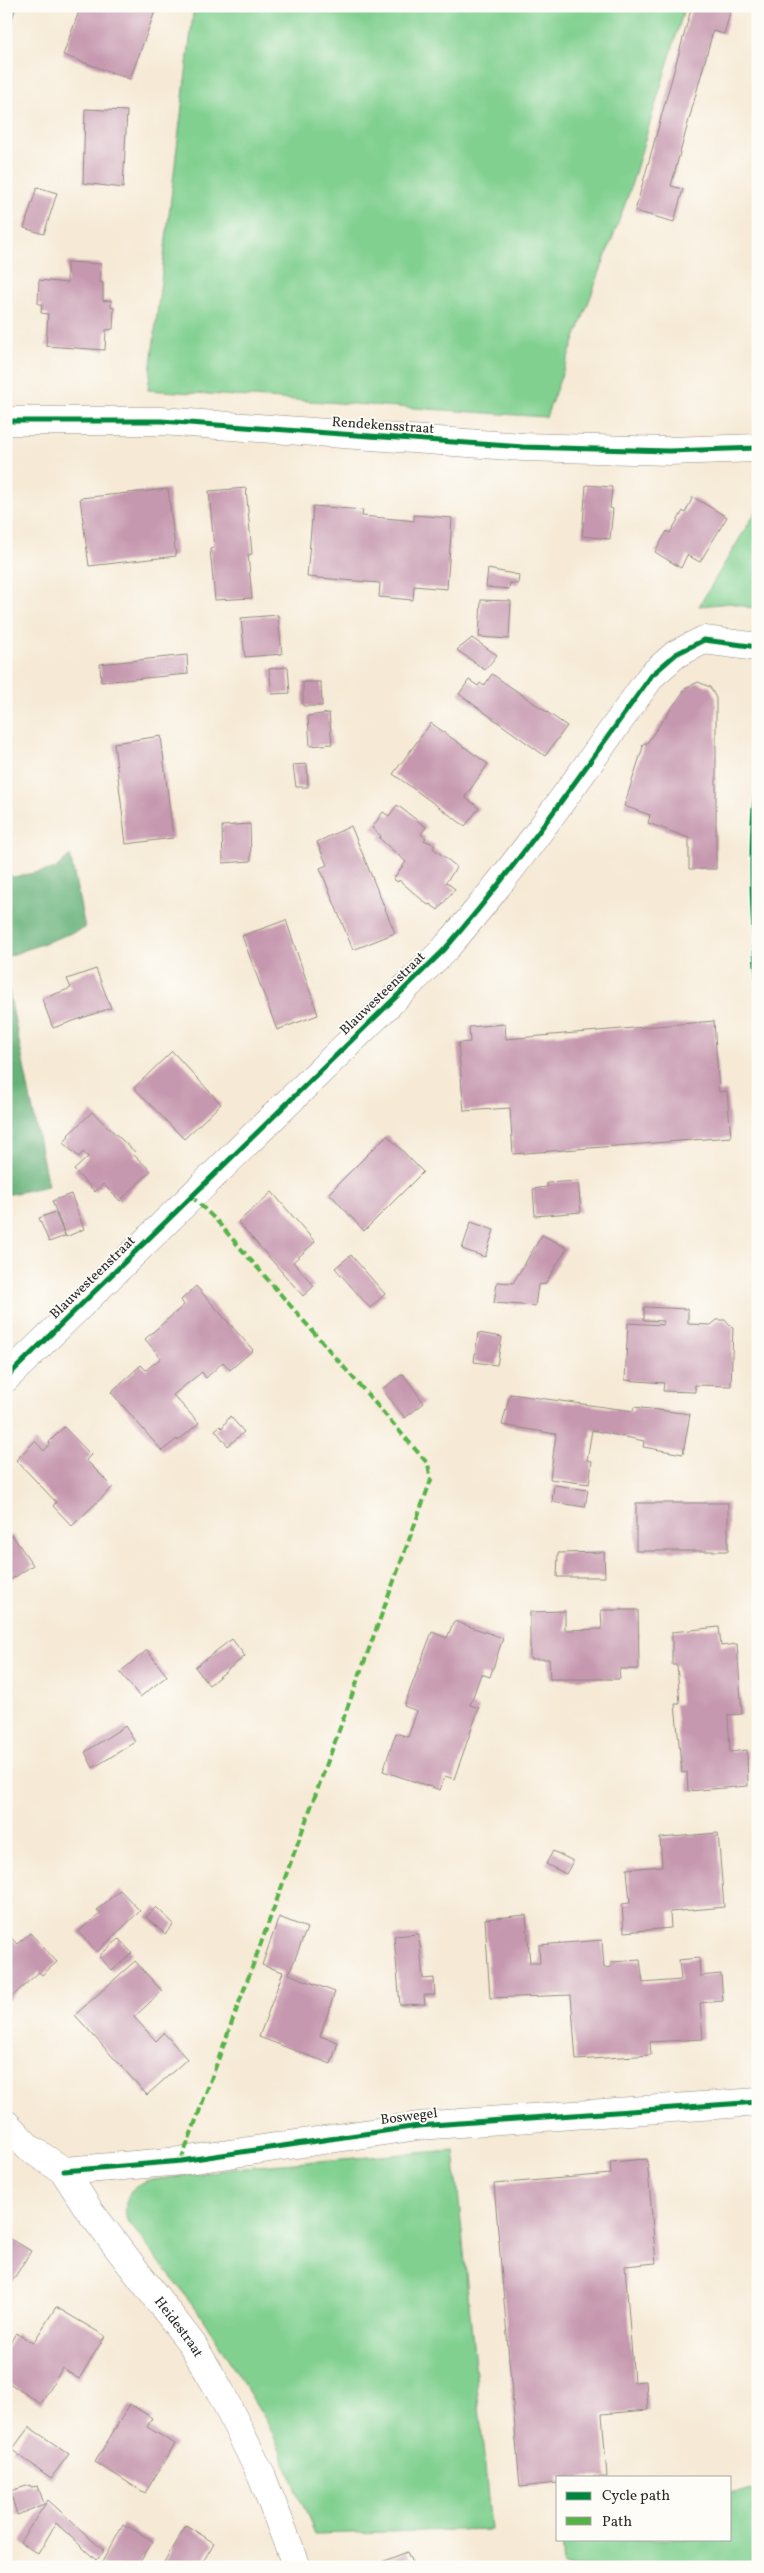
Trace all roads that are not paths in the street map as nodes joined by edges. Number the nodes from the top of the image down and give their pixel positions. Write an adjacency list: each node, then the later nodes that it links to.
1 (6, 421): 2 (street, Rendekensstraat)
2 (758, 448)
3 (758, 647): 4 (street, Blauwesteenstraat)
4 (6, 1378)
5 (758, 2102): 7 (street, Boswegel)
6 (6, 2124): 7 (street, Heidestraat)
7 (64, 2171): 8 (street, Heidestraat)
8 (298, 2567)

